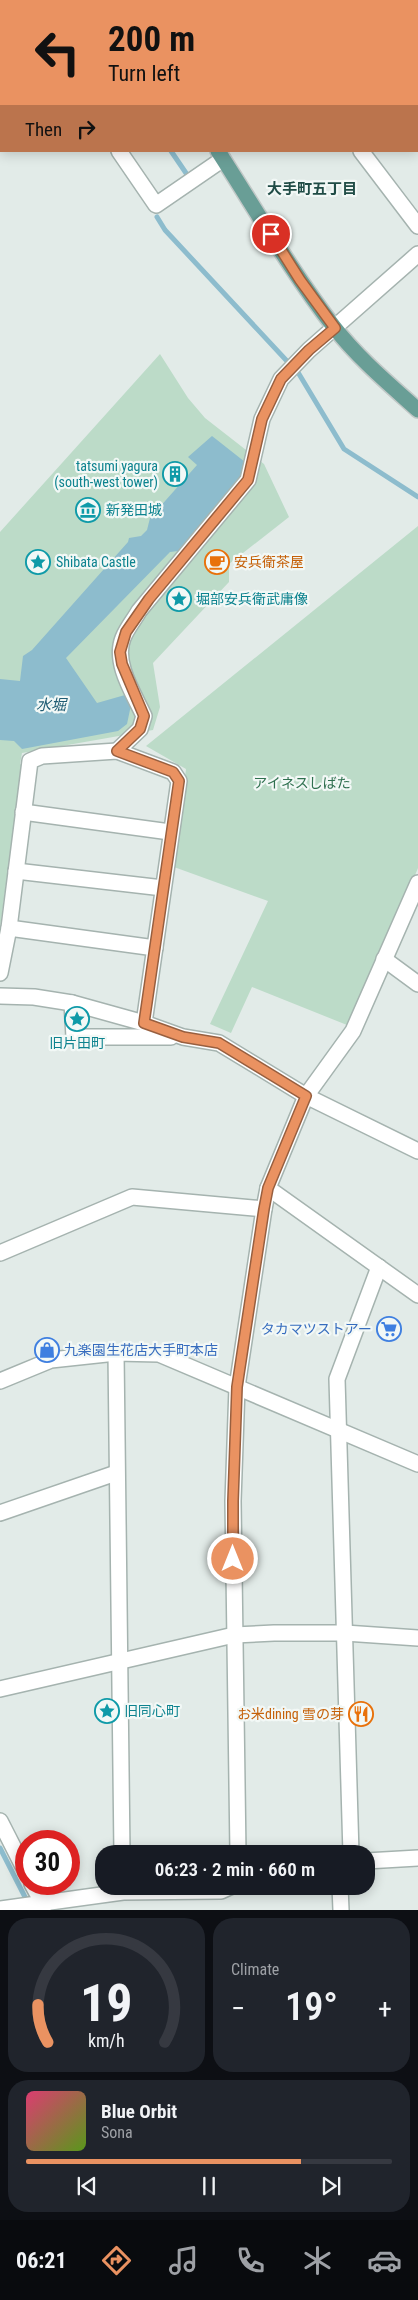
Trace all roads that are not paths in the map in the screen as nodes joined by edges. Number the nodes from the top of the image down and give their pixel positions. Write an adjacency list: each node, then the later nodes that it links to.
1 (120, 152): 3 (street)
2 (362, 152): 4 (street)
3 (221, 155): 6 (main road)
4 (418, 226)
5 (418, 254): 6 (street)
6 (335, 328): 7 (main road); 8 (street)
7 (418, 410)
8 (117, 751): 9 (street); 10 (street)
9 (23, 812): 10 (street); 11 (street)
10 (170, 832): 13 (street)
11 (16, 870): 13 (street); 14 (street)
12 (418, 883): 16 (street)
13 (163, 888): 15 (street)
14 (9, 928): 15 (street); 17 (street)
15 (155, 948): 21 (street)
16 (384, 959): 18 (street); 23 (street)
17 (0, 973)
18 (418, 984)
19 (0, 996): 20 (street)
20 (72, 1003): 21 (street); 22 (street)
21 (144, 1023): 22 (street)
22 (183, 1037): 23 (street)
23 (306, 1096): 24 (street); 25 (street)
24 (418, 1151)
25 (268, 1188): 26 (street); 28 (street)
26 (264, 1209): 27 (street); 32 (street)
27 (0, 1253)
28 (379, 1267): 29 (street); 33 (street)
29 (418, 1295)
30 (116, 1353): 31 (street); 32 (street); 35 (street)
31 (0, 1381)
32 (237, 1387): 33 (street); 38 (street)
33 (339, 1431): 34 (street); 37 (street)
34 (418, 1464)
35 (116, 1473): 36 (street); 40 (street)
36 (0, 1514)
37 (345, 1633): 38 (street); 39 (street); 45 (street)
38 (234, 1635): 40 (street); 44 (street)
39 (418, 1638)
40 (119, 1660): 41 (street); 43 (street)
41 (0, 1690)
42 (0, 1820): 46 (street)
43 (122, 1845)
44 (238, 1845)
45 (351, 1845)
46 (15, 1850)
47 (418, 1858): 48 (street)
48 (375, 1860)
49 (37, 1895): 52 (street)
50 (96, 1895): 52 (street)
51 (340, 1895): 54 (street)
52 (43, 1907): 53 (street)
53 (0, 1909)
54 (341, 1910)

